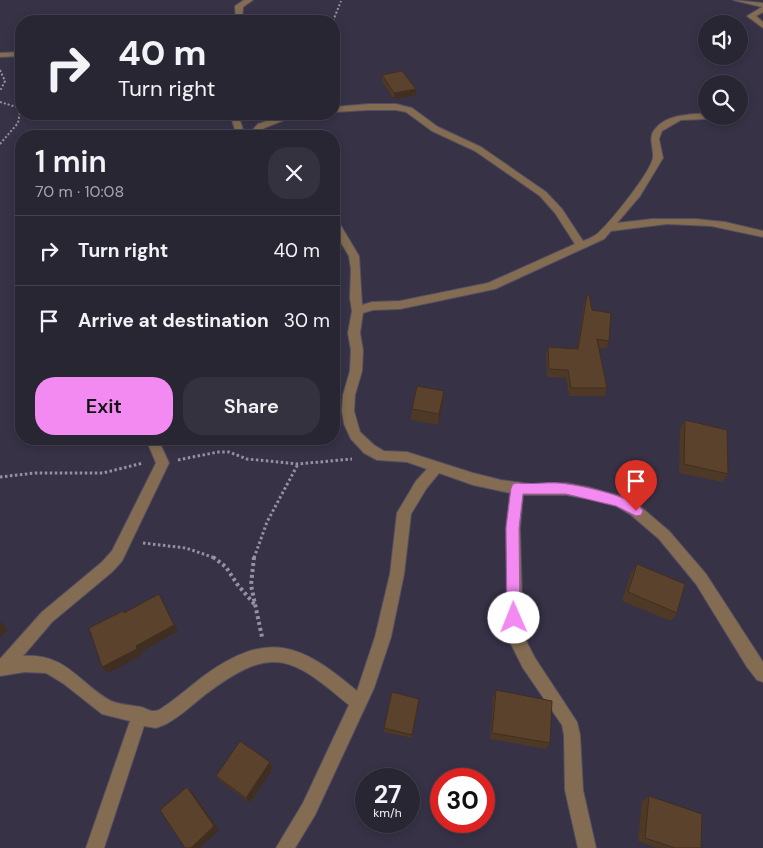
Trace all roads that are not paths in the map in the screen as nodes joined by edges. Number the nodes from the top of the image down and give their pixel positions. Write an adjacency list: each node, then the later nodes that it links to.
1 (249, 0): 4 (street)
2 (737, 0): 3 (street)
3 (763, 7): 5 (street)
4 (239, 15)
5 (763, 26)
6 (15, 54): 7 (street)
7 (0, 55)
8 (340, 109): 15 (street)
9 (698, 117): 12 (street)
10 (278, 120): 11 (street)
11 (257, 130)
12 (609, 228): 14 (street); 15 (street)
13 (340, 233): 16 (street)
14 (763, 234)
15 (581, 245): 16 (street)
16 (358, 311): 18 (street)
17 (155, 445): 20 (street)
18 (437, 467): 19 (street); 22 (street)
19 (517, 488): 21 (street); 26 (street)
20 (2, 669): 23 (street)
21 (763, 674)
22 (359, 703): 23 (street); 25 (street)
23 (140, 715): 24 (street)
24 (95, 848)
25 (285, 848)
26 (587, 848)

